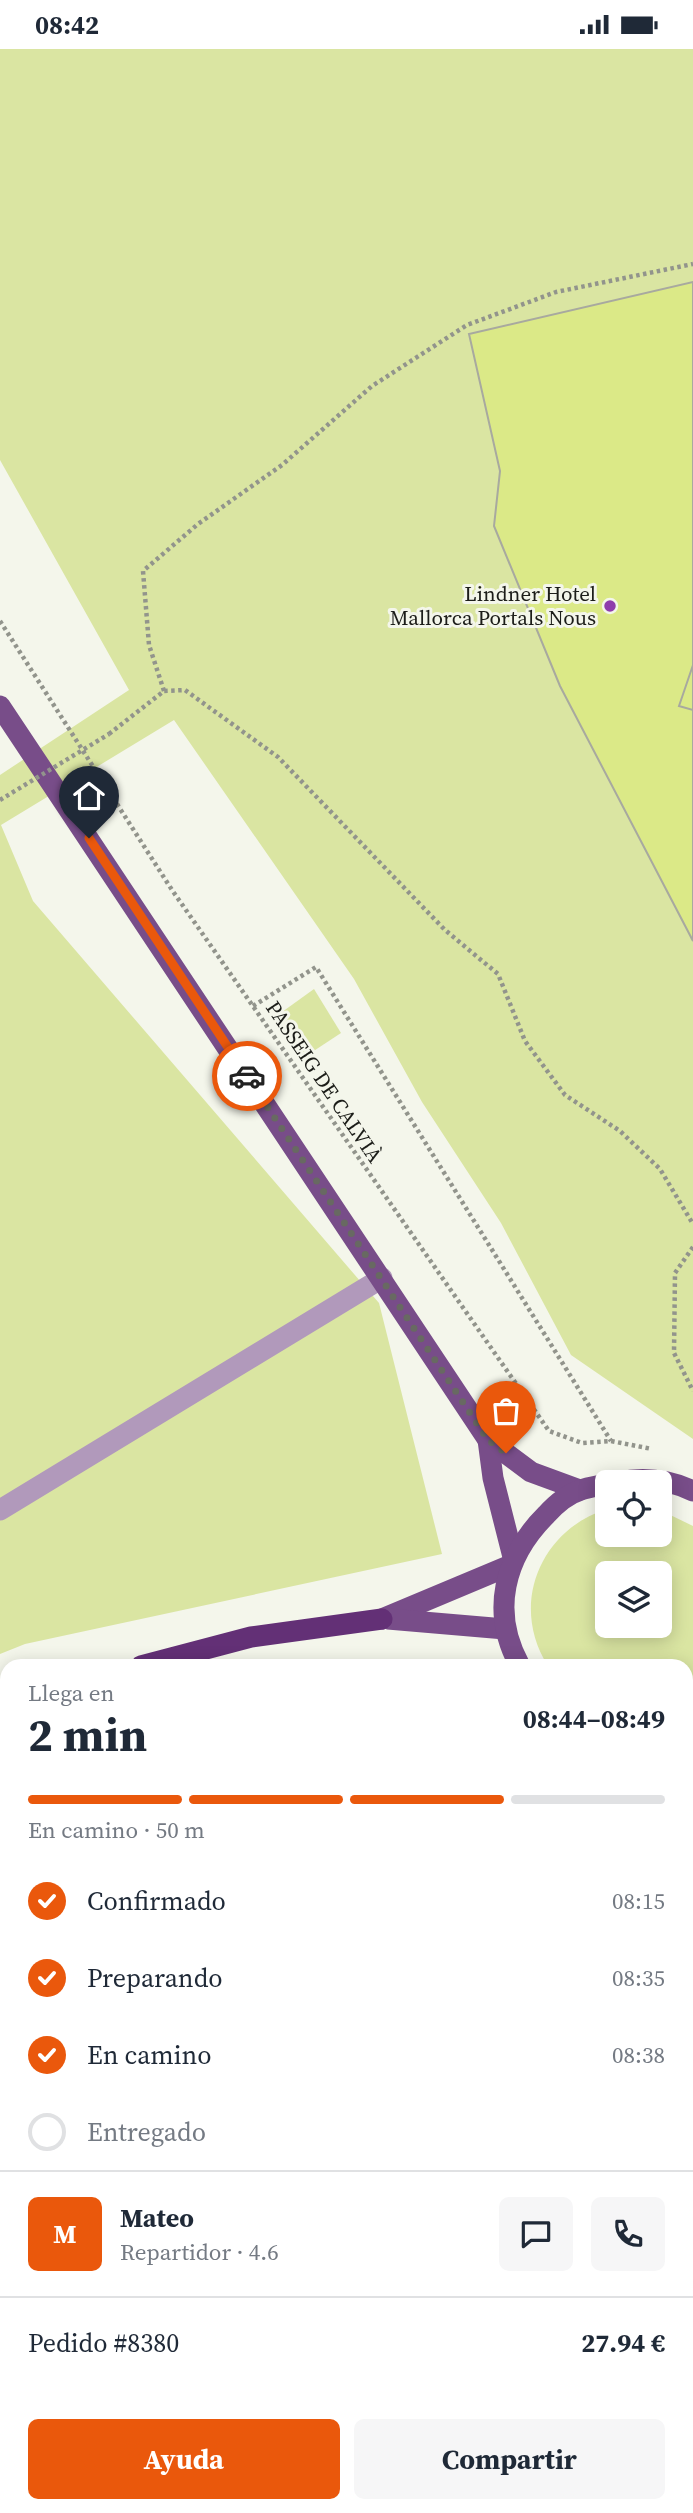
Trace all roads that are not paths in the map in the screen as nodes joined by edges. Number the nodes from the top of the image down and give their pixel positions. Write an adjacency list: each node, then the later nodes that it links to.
1 (0, 706): 2 (main road)
2 (383, 1278): 3 (main road); 8 (street)
3 (488, 1440): 6 (main road); 9 (main road)
4 (672, 1484): 7 (main road)
5 (595, 1487): 6 (main road)
6 (580, 1490): 9 (main road)
7 (693, 1491)
8 (0, 1510)
9 (512, 1561): 10 (main road); 11 (main road)
10 (382, 1619): 11 (main road); 12 (highway)
11 (505, 1629): 13 (main road)
12 (168, 1659)
13 (517, 1659)

